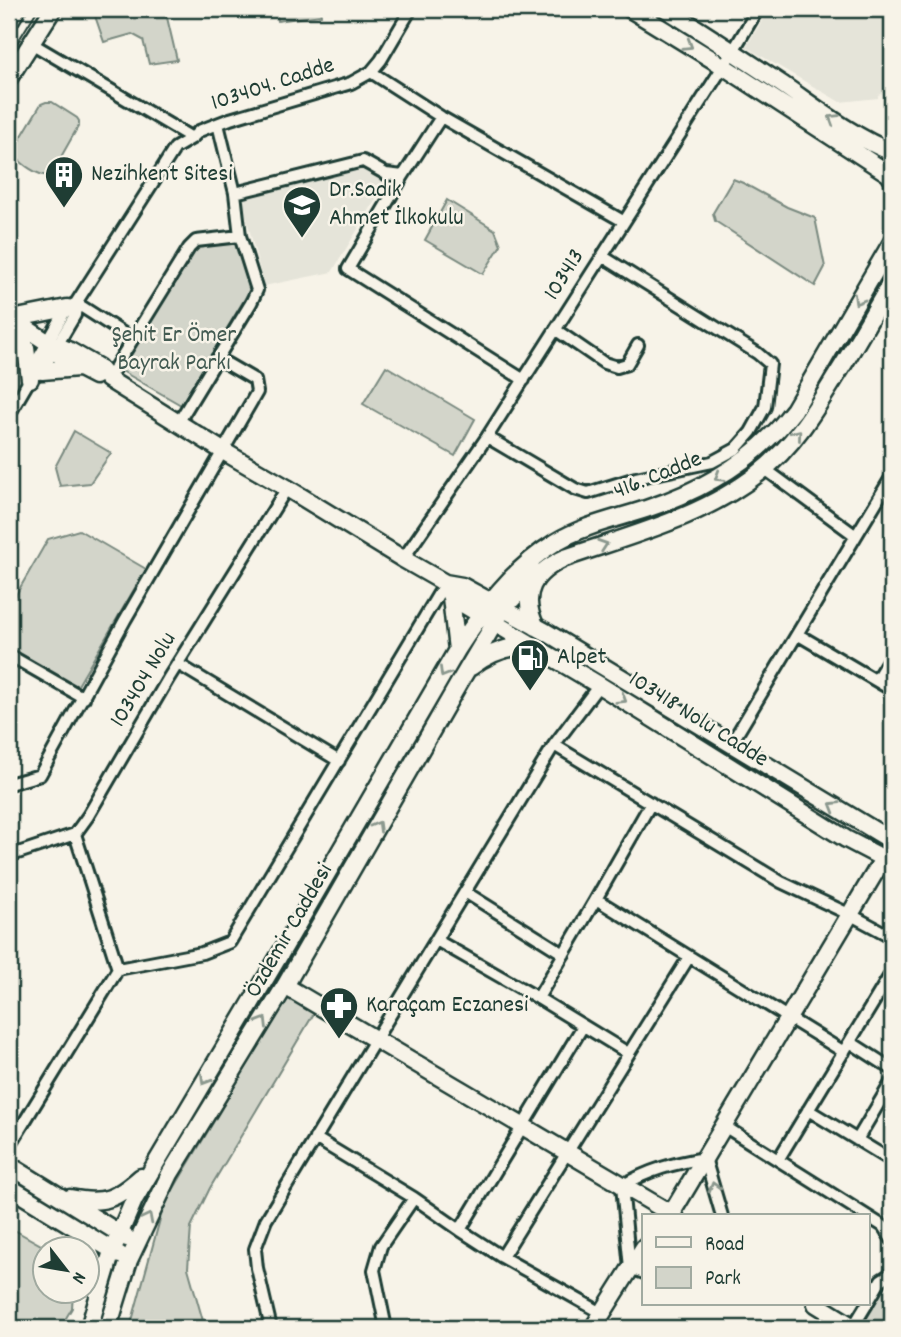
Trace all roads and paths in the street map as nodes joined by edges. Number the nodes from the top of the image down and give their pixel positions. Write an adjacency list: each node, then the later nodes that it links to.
1 (18, 9): 7 (main road)
2 (53, 9): 8 (main road)
3 (411, 9): 11 (street, 103404. Cadde)
4 (630, 9): 10 (main road, one-way to 10)
5 (666, 9): 9 (main road)
6 (758, 9): 9 (street, 103413)
7 (9, 22)
8 (32, 43): 12 (main road); 15 (street)
9 (733, 51): 10 (street, 103413); 16 (main road, one-way to 9)
10 (723, 66): 18 (main road); 20 (street, 103413)
11 (371, 72): 13 (street); 14 (street, 103404. Cadde)
12 (9, 78)
13 (441, 117): 17 (street); 20 (street)
14 (218, 124): 15 (street, 103404. Cadde); 19 (street)
15 (192, 138): 25 (street, 103404. Cadde)
16 (892, 152)
17 (403, 176): 19 (street); 35 (street)
18 (892, 179)
19 (235, 192): 21 (street)
20 (623, 221): 23 (street, 103413)
21 (240, 236): 28 (street); 31 (street)
22 (892, 242): 46 (main road, 416. Cadde, one-way to 46)
23 (602, 256): 27 (street, 103413); 38 (street)
24 (892, 281): 40 (main road, Özdemir Caddesi, one-way to 24)
25 (71, 306): 26 (main road); 28 (street); 30 (street, 103404. Cadde)
26 (10, 318): 30 (main road); 33 (main road)
27 (556, 330): 29 (street); 35 (street, 103413)
28 (132, 339): 34 (street)
29 (638, 345)
30 (53, 346): 32 (main road); 33 (street, 103404. Cadde); 34 (main road)
31 (217, 358): 37 (street); 39 (street)
32 (78, 368): 33 (main road); 34 (main road)
33 (36, 375): 36 (street)
34 (108, 379): 37 (main road)
35 (524, 380): 38 (street, 103413)
36 (9, 415)
37 (178, 423): 39 (main road)
38 (487, 437): 44 (street, 103413)
39 (223, 451): 42 (main road); 63 (street)
40 (765, 469): 43 (street); 45 (main road, Özdemir Caddesi, one-way to 40)
41 (892, 476): 43 (street)
42 (288, 488): 44 (main road); 58 (street, 103404 Nolu)
43 (856, 536): 53 (street)
44 (403, 559): 47 (main road)
45 (541, 572): 49 (main road, Özdemir Caddesi); 52 (main road)
46 (507, 582): 48 (main road); 49 (main road, 416. Cadde)
47 (448, 590): 48 (main road); 50 (main road, 103418 Nolu Cadde); 55 (main road); 66 (street)
48 (470, 590): 49 (main road)
49 (497, 605): 50 (main road, 416. Cadde); 51 (main road, Özdemir Caddesi); 52 (main road)
50 (479, 614): 51 (main road, 103418 Nolu Cadde); 55 (main road, Özdemir Caddesi)
51 (494, 623): 54 (main road, 103418 Nolu Cadde); 60 (main road, Özdemir Caddesi)
52 (536, 627): 64 (main road)
53 (797, 634): 59 (street); 64 (street)
54 (534, 646): 60 (main road); 61 (main road, 103418 Nolu Cadde)
55 (457, 650): 102 (main road, Özdemir Caddesi, one-way to 102)
56 (892, 654): 59 (street)
57 (9, 655): 63 (street)
58 (178, 664): 66 (street); 69 (street, 103404 Nolu)
59 (876, 680): 62 (street)
60 (459, 683): 82 (main road, Özdemir Caddesi, one-way to 60)
61 (599, 685): 65 (street); 72 (main road, 103418 Nolu Cadde, one-way to 72)
62 (892, 690)
63 (84, 698): 67 (street)
64 (732, 744): 70 (main road, one-way to 64)
65 (554, 745): 68 (street); 73 (street)
66 (339, 761): 80 (street)
67 (9, 784)
68 (651, 803): 74 (street); 75 (street)
69 (75, 834): 71 (street); 80 (street)
70 (890, 835)
71 (9, 856)
72 (888, 861): 75 (main road)
73 (465, 892): 77 (street); 78 (street)
74 (596, 899): 78 (street); 79 (street)
75 (849, 914): 76 (street); 84 (main road)
76 (892, 937)
77 (436, 940): 83 (street); 86 (street)
78 (564, 954): 83 (street)
79 (689, 957): 84 (street); 88 (street)
80 (118, 969): 96 (street)
81 (892, 972): 87 (street)
82 (285, 986): 86 (main road); 117 (main road, Özdemir Caddesi, one-way to 82)
83 (538, 998): 85 (street)
84 (788, 1018): 87 (street); 93 (main road)
85 (583, 1026): 88 (street); 92 (street)
86 (375, 1040): 92 (main road); 94 (street)
87 (847, 1047): 89 (street); 91 (street)
88 (628, 1053): 97 (street)
89 (892, 1069)
90 (892, 1081): 95 (street)
91 (808, 1110): 95 (street); 99 (street)
92 (523, 1126): 97 (main road); 113 (street)
93 (724, 1126): 98 (main road); 99 (street)
94 (315, 1138): 106 (street); 132 (street)
95 (857, 1140): 100 (street)
96 (9, 1147)
97 (568, 1153): 103 (main road); 119 (street)
98 (705, 1158): 103 (street); 109 (main road); 110 (street, one-way to 98)
99 (778, 1160): 111 (street)
100 (892, 1161)
101 (9, 1165): 105 (main road)
102 (151, 1169): 105 (main road); 114 (main road, Özdemir Caddesi)
103 (622, 1186): 108 (main road); 121 (street)
104 (9, 1187): 107 (main road)
105 (60, 1197): 114 (main road)
106 (414, 1198): 113 (street); 133 (street)
107 (54, 1213): 115 (main road); 118 (main road)
108 (669, 1214)
109 (673, 1214)
110 (721, 1214)
111 (864, 1214)
112 (870, 1218): 116 (street)
113 (460, 1230): 119 (street)
114 (119, 1234): 117 (main road); 118 (main road, Özdemir Caddesi)
115 (79, 1236)
116 (892, 1240)
117 (135, 1243): 120 (main road, Özdemir Caddesi)
118 (112, 1251): 120 (main road); 123 (main road, Özdemir Caddesi)
119 (502, 1257): 128 (street)
120 (128, 1259): 131 (main road, Özdemir Caddesi)
121 (637, 1270): 128 (main road)
122 (892, 1273): 124 (street)
123 (102, 1285)
124 (870, 1298)
125 (96, 1306): 130 (main road, Özdemir Caddesi)
126 (819, 1306): 129 (main road)
127 (865, 1306): 129 (street)
128 (602, 1313): 134 (main road)
129 (854, 1327)
130 (89, 1328)
131 (108, 1328)
132 (271, 1328)
133 (386, 1328)
134 (593, 1328)

